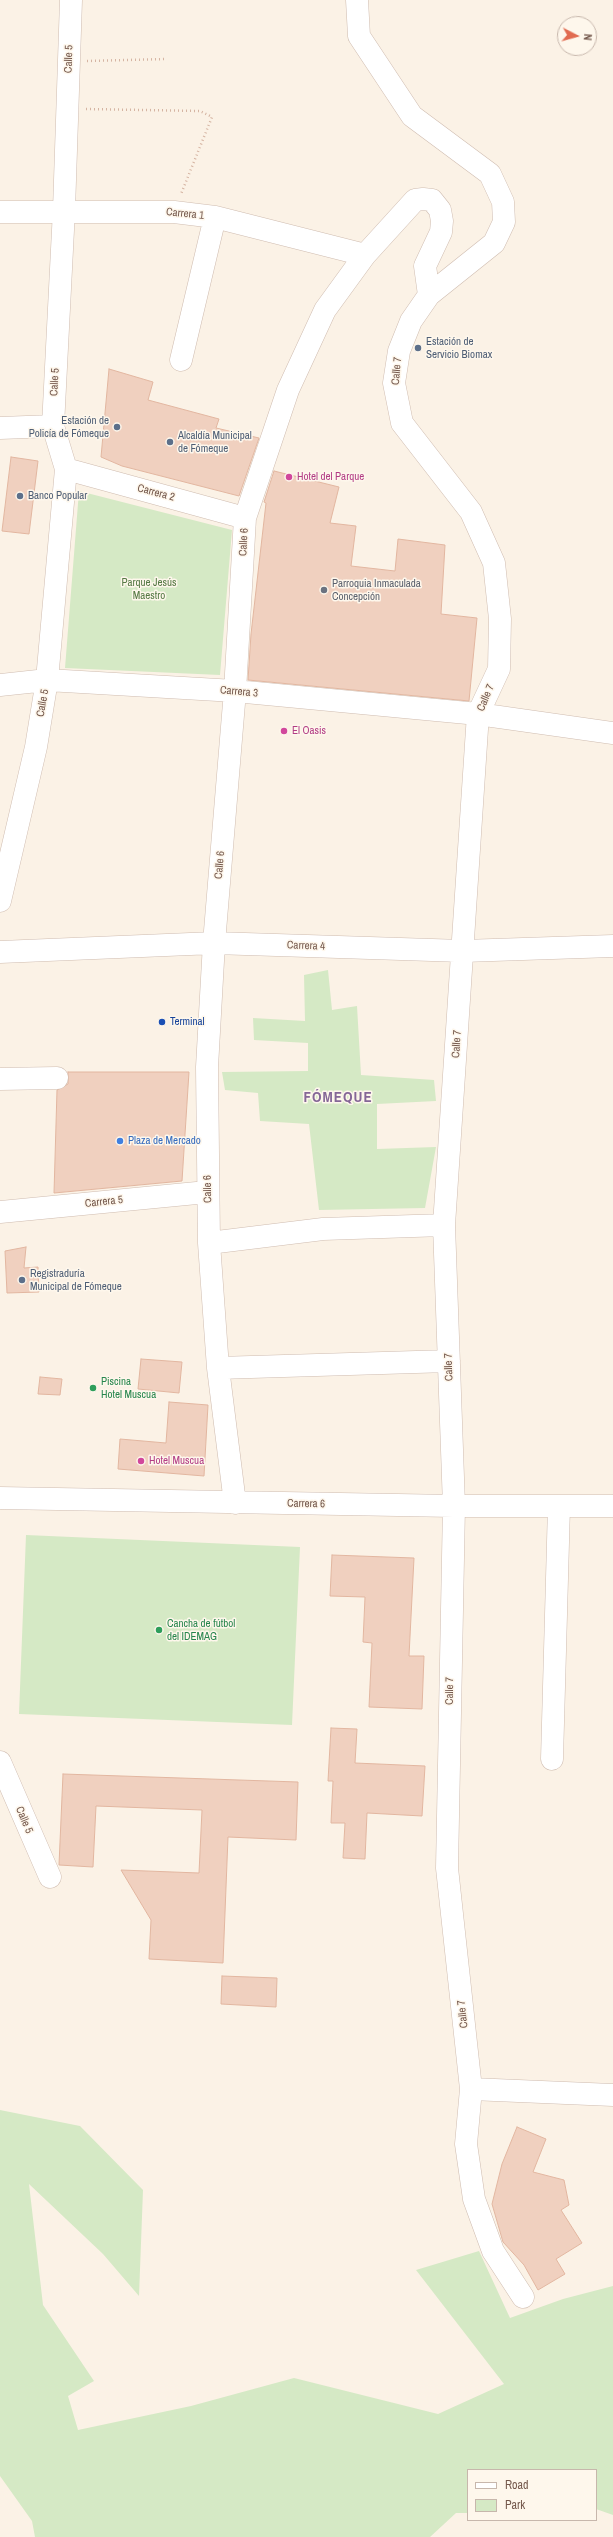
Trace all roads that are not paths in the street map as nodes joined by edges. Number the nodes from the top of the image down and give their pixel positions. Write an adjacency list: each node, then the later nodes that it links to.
1 (71, 0): 3 (street, Calle 5)
2 (357, 0): 7 (street, Calle 7)
3 (64, 210): 4 (street, Carrera 1); 5 (street, Carrera 1); 9 (street, Calle 5)
4 (0, 212)
5 (215, 217): 6 (street, Carrera 1); 8 (street)
6 (365, 255): 7 (street, Calle 6); 12 (street, Calle 6)
7 (430, 295): 16 (street, Calle 7)
8 (181, 360)
9 (53, 426): 10 (street); 11 (street, Calle 5)
10 (0, 428)
11 (66, 469): 12 (street, Carrera 2); 13 (street, Calle 5)
12 (245, 518): 15 (street, Calle 6)
13 (47, 680): 14 (street, Carrera 3); 15 (street, Carrera 3); 18 (street, Calle 5)
14 (0, 685)
15 (235, 691): 16 (street, Carrera 3); 19 (street, Calle 6)
16 (478, 714): 17 (street, Carrera 3); 21 (street, Calle 7)
17 (613, 732)
18 (0, 901)
19 (214, 943): 21 (street, Carrera 4); 22 (street, Carrera 4); 25 (street, Calle 6)
20 (613, 946): 21 (street, Carrera 4)
21 (463, 951): 27 (street, Calle 7)
22 (0, 952)
23 (57, 1078): 24 (street)
24 (0, 1079)
25 (207, 1192): 26 (street, Carrera 5); 28 (street, Calle 6)
26 (0, 1212)
27 (444, 1225): 28 (street); 29 (street, Calle 7)
28 (209, 1243): 30 (street, Calle 6)
29 (449, 1361): 30 (street); 33 (street, Calle 7)
30 (218, 1368): 32 (street, Calle 6)
31 (0, 1498): 32 (street, Carrera 6)
32 (235, 1503): 33 (street, Carrera 6)
33 (454, 1506): 34 (street, Carrera 6); 39 (street, Calle 7)
34 (559, 1506): 35 (street, Carrera 6); 36 (street)
35 (613, 1506)
36 (552, 1759)
37 (0, 1762): 38 (street, Calle 5)
38 (50, 1877)
39 (471, 2089): 40 (street); 41 (street, Calle 7)
40 (613, 2095)
41 (522, 2297)

